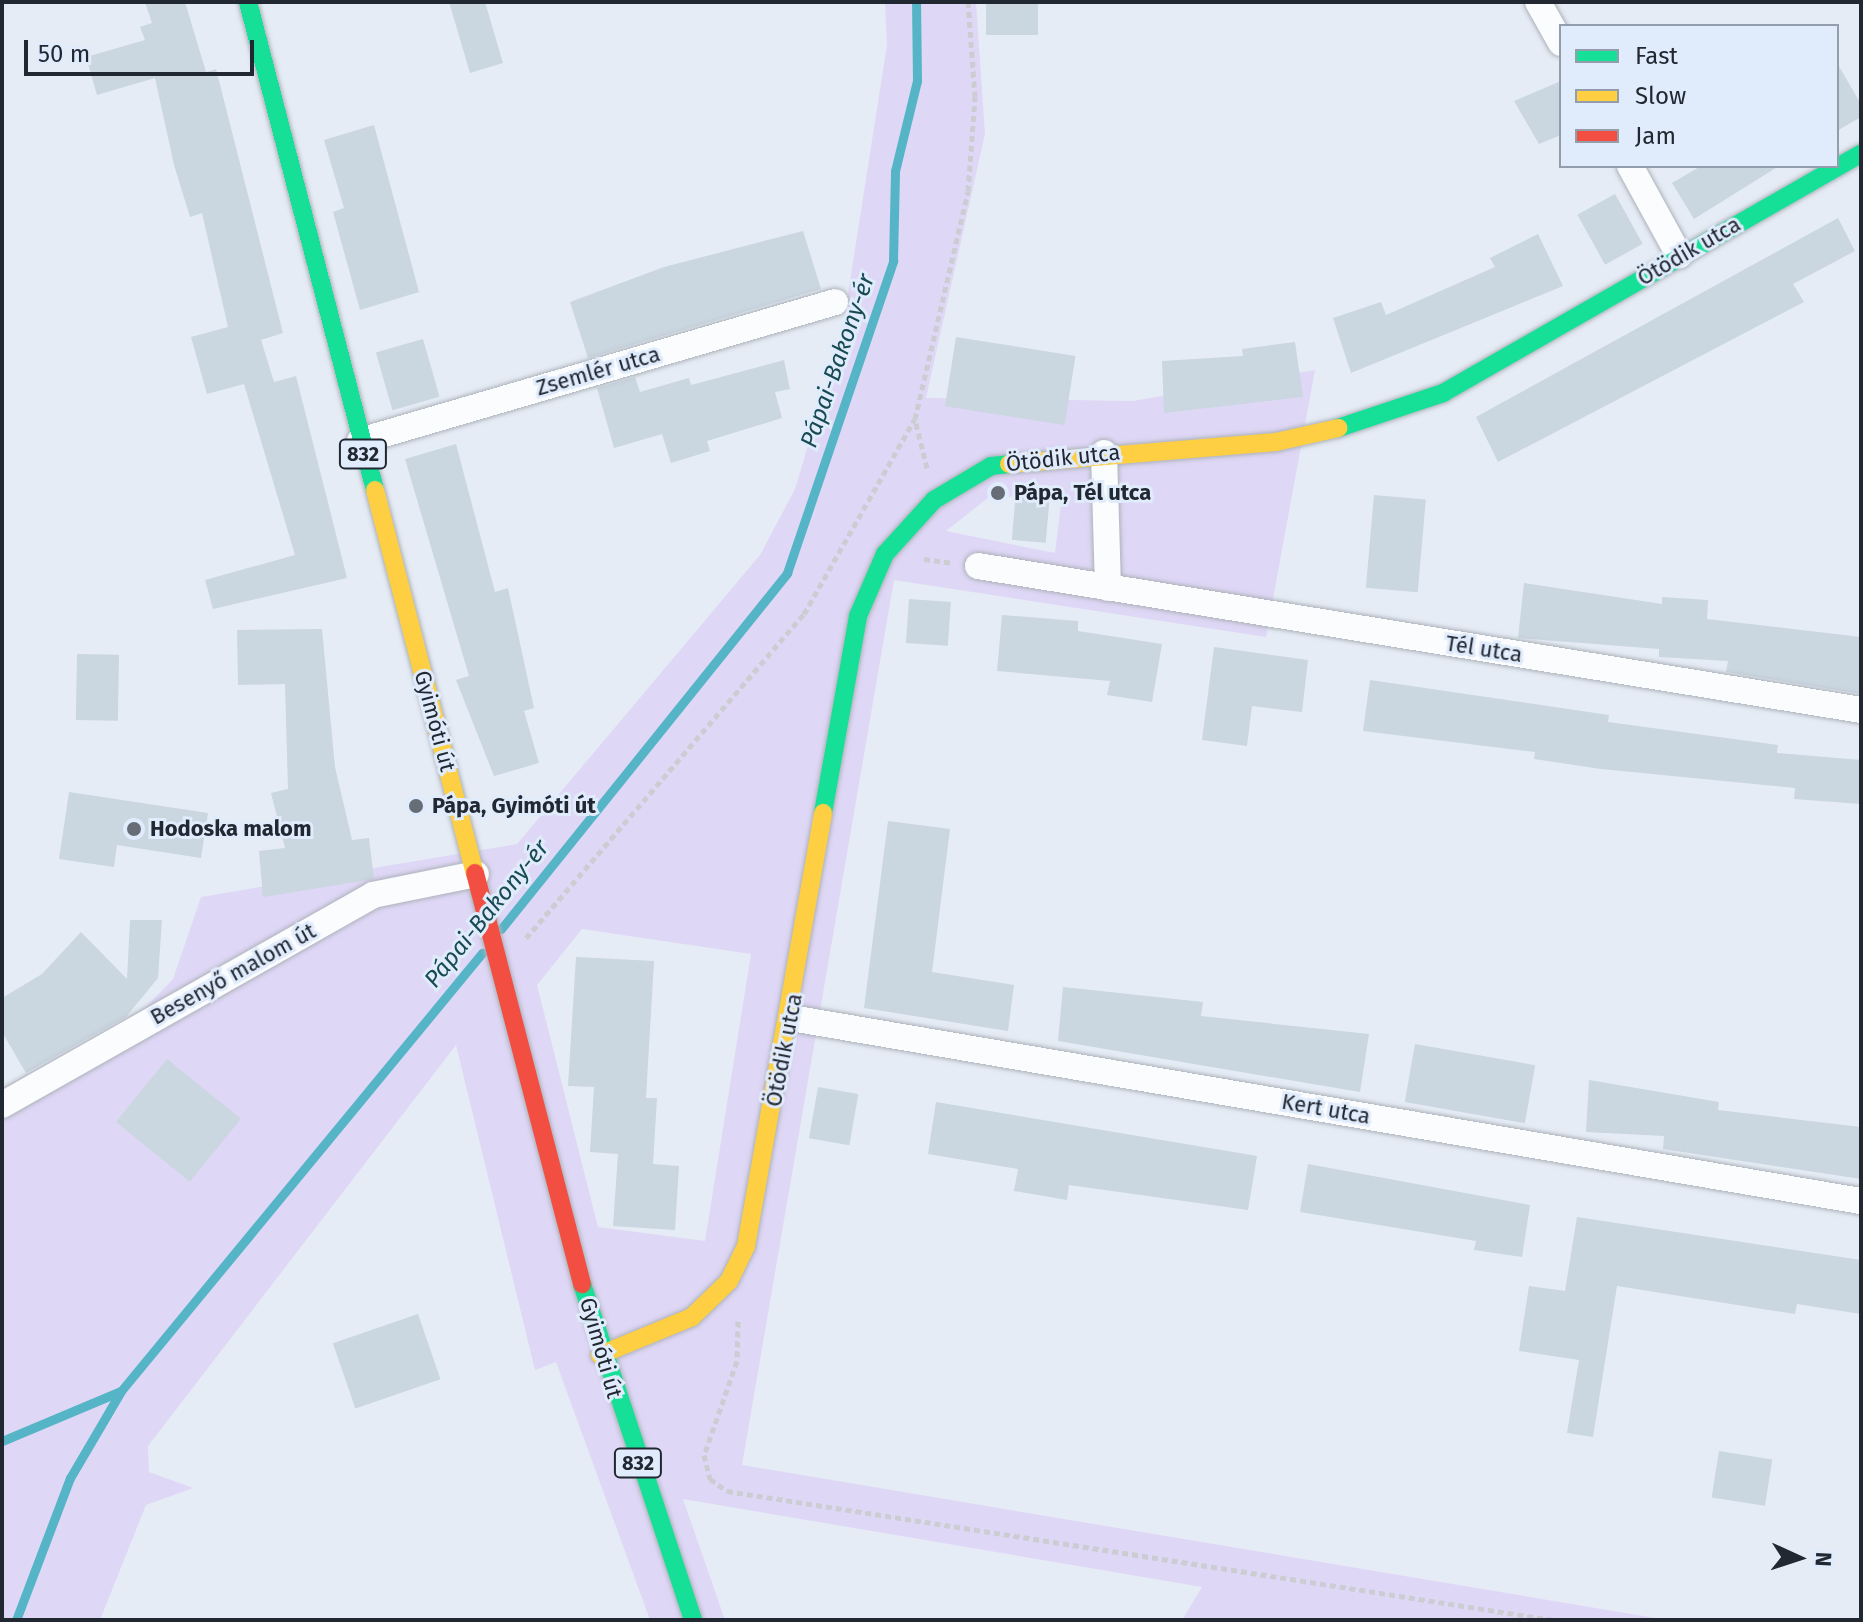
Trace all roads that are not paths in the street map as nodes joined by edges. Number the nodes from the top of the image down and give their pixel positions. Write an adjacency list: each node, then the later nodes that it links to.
1 (248, 2): 10 (street, Gyimóti út / 832)
2 (1538, 2): 3 (street)
3 (1559, 39)
4 (1861, 154): 5 (street, Ötödik utca)
5 (1839, 166)
6 (1631, 168): 8 (street)
7 (1836, 168): 8 (street, Ötödik utca)
8 (1679, 255): 11 (street, Ötödik utca)
9 (835, 302): 10 (street, Zsemlér utca)
10 (360, 441): 15 (street, Gyimóti út / 832)
11 (1104, 453): 13 (street); 16 (street, Ötödik utca)
12 (978, 566): 13 (street, Tél utca)
13 (1108, 588): 14 (street, Tél utca)
14 (1861, 710)
15 (476, 874): 17 (street, Besenyő malom út); 19 (street, Gyimóti út / 832)
16 (791, 1018): 18 (street, Kert utca); 19 (street, Ötödik utca)
17 (2, 1105)
18 (1861, 1201)
19 (600, 1355): 20 (street, Gyimóti út / 832)
20 (693, 1620)

